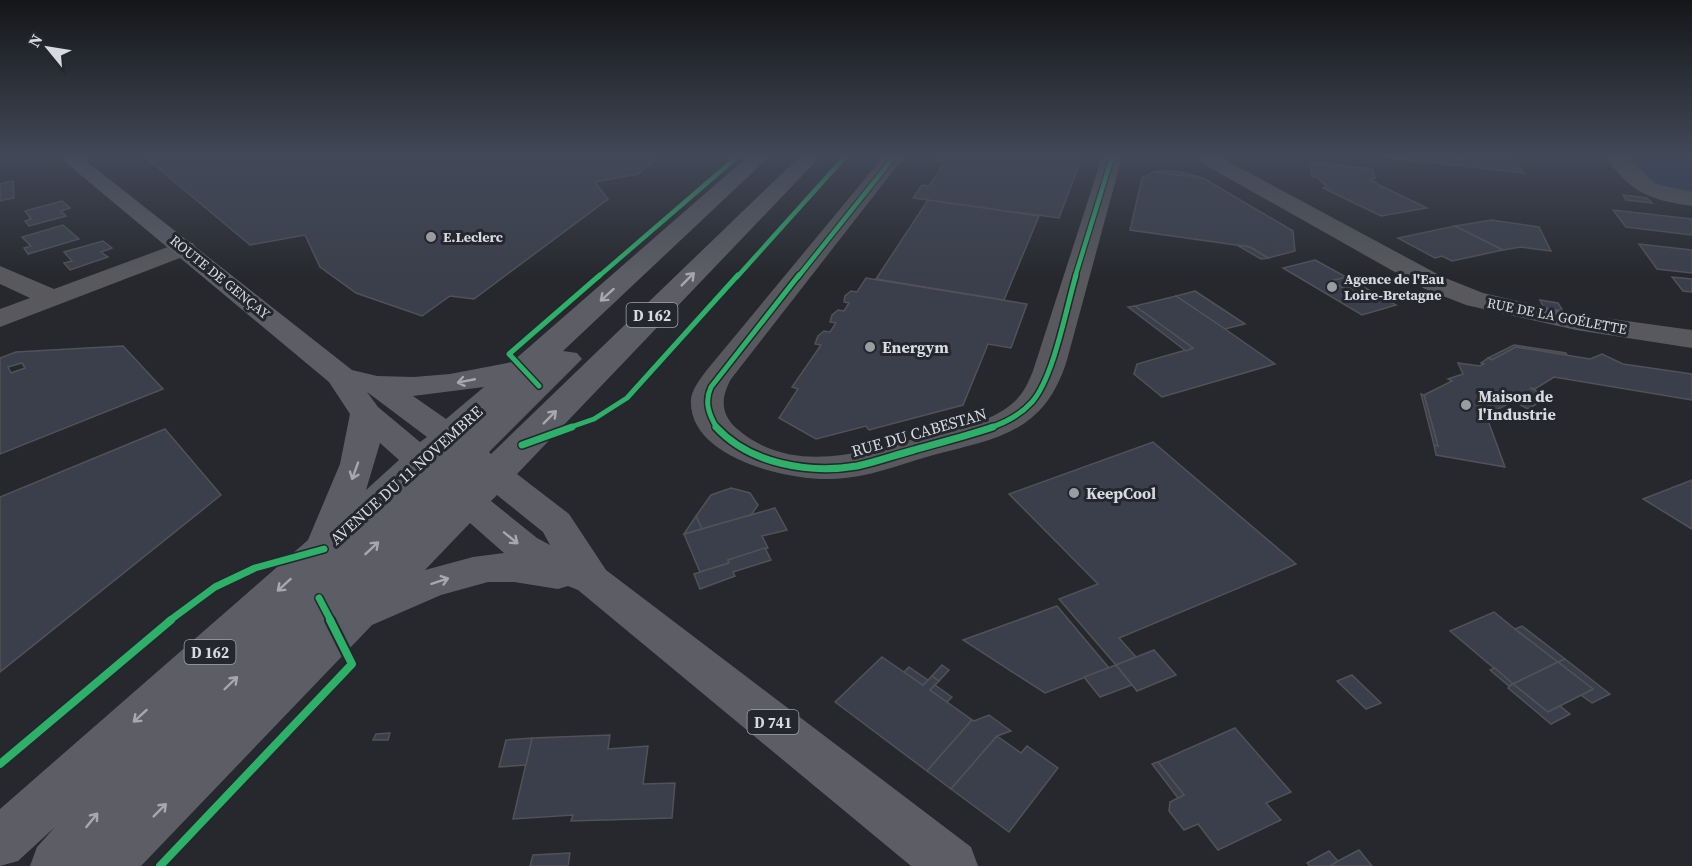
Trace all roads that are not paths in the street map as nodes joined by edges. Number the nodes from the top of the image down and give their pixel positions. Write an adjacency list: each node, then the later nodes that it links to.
1 (120, 197): 8 (main road, ROUTE DE GENÇAY / D 741)
2 (713, 197): 7 (main road, AVENUE DU 11 NOVEMBRE / D 162)
3 (765, 197): 16 (main road, AVENUE DU 11 NOVEMBRE / D 162, one-way to 3)
4 (861, 197): 5 (street, RUE DU CABESTAN)
5 (1100, 197)
6 (1278, 197): 13 (street, RUE DE LA GOÉLETTE)
7 (697, 212): 14 (main road, AVENUE DU 11 NOVEMBRE / D 162, one-way to 14); 16 (main road)
8 (184, 248): 9 (main road, ROUTE DE GENÇAY / D 741); 11 (street)
9 (210, 268): 11 (street); 15 (main road, ROUTE DE GENÇAY / D 741)
10 (0, 274): 11 (street)
11 (54, 299): 12 (street)
12 (0, 319)
13 (1692, 339)
14 (523, 369): 15 (main road, one-way to 15); 16 (main road, AVENUE DU 11 NOVEMBRE / D 162)
15 (371, 399): 16 (main road, ROUTE DE GENÇAY / D 741); 17 (main road, one-way to 17)
16 (457, 467): 17 (main road, AVENUE DU 11 NOVEMBRE / D 162); 18 (main road, ROUTE DE GENÇAY / D 741); 19 (main road, AVENUE DU 11 NOVEMBRE / D 162); 21 (main road, one-way to 16)
17 (324, 549): 20 (main road, AVENUE DU 11 NOVEMBRE / D 162, one-way to 20)
18 (592, 580): 19 (main road, one-way to 18); 23 (main road, ROUTE DE GENÇAY / D 741)
19 (348, 620): 22 (main road, AVENUE DU 11 NOVEMBRE / D 162, one-way to 19)
20 (0, 843)
21 (56, 866)
22 (104, 866)
23 (952, 866)

